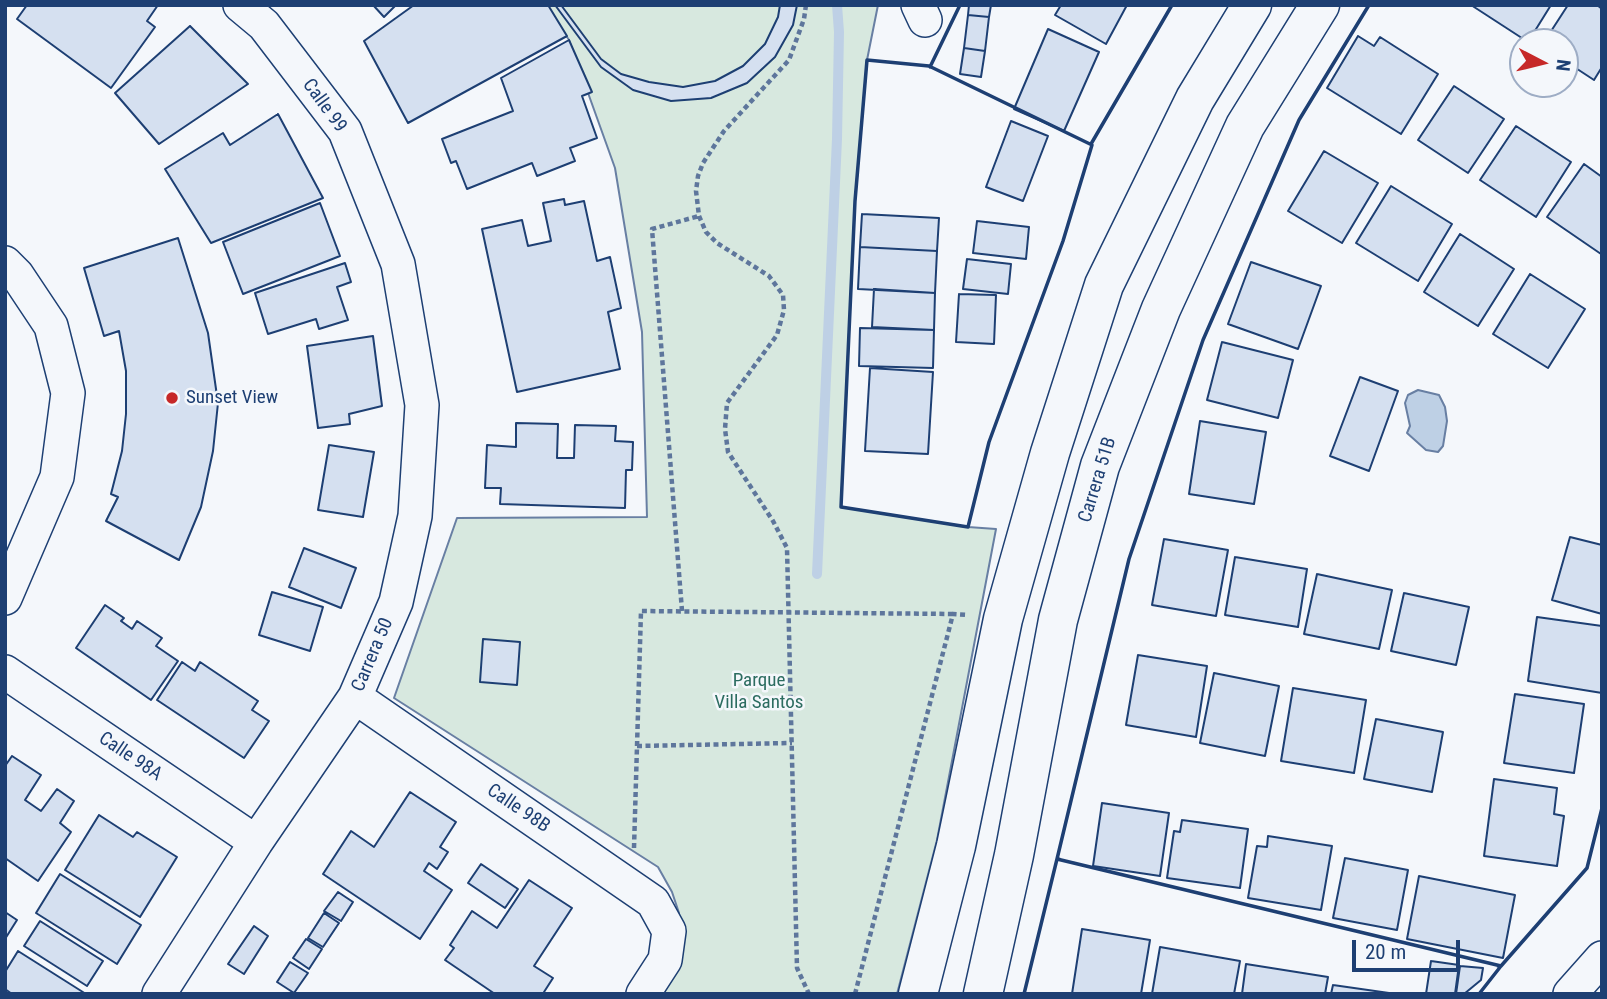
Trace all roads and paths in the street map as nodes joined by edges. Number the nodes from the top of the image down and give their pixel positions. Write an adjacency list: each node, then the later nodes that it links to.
1 (240, 5): 7 (street, Calle 99)
2 (806, 5): 5 (path)
3 (1252, 5): 24 (main road)
4 (1320, 5): 25 (main road, Carrera 51B)
5 (699, 216): 9 (path); 10 (path)
6 (5, 263): 8 (street)
7 (398, 264): 14 (street, Carrera 50)
8 (5, 598)
9 (682, 611): 10 (path); 16 (path)
10 (788, 613): 11 (path); 15 (path)
11 (953, 614): 12 (path); 23 (path)
12 (972, 615)
13 (5, 672): 17 (street, Calle 98A)
14 (355, 697): 17 (street, Carrera 50); 18 (street, Calle 98B)
15 (792, 743): 16 (path); 22 (path)
16 (637, 746): 18 (path)
17 (256, 842): 20 (street, Carrera 50)
18 (633, 887): 21 (street, Calle 98B)
19 (1602, 958): 26 (street)
20 (159, 994)
21 (643, 994)
22 (809, 994)
23 (856, 994)
24 (918, 994)
25 (984, 994)
26 (1570, 994)

